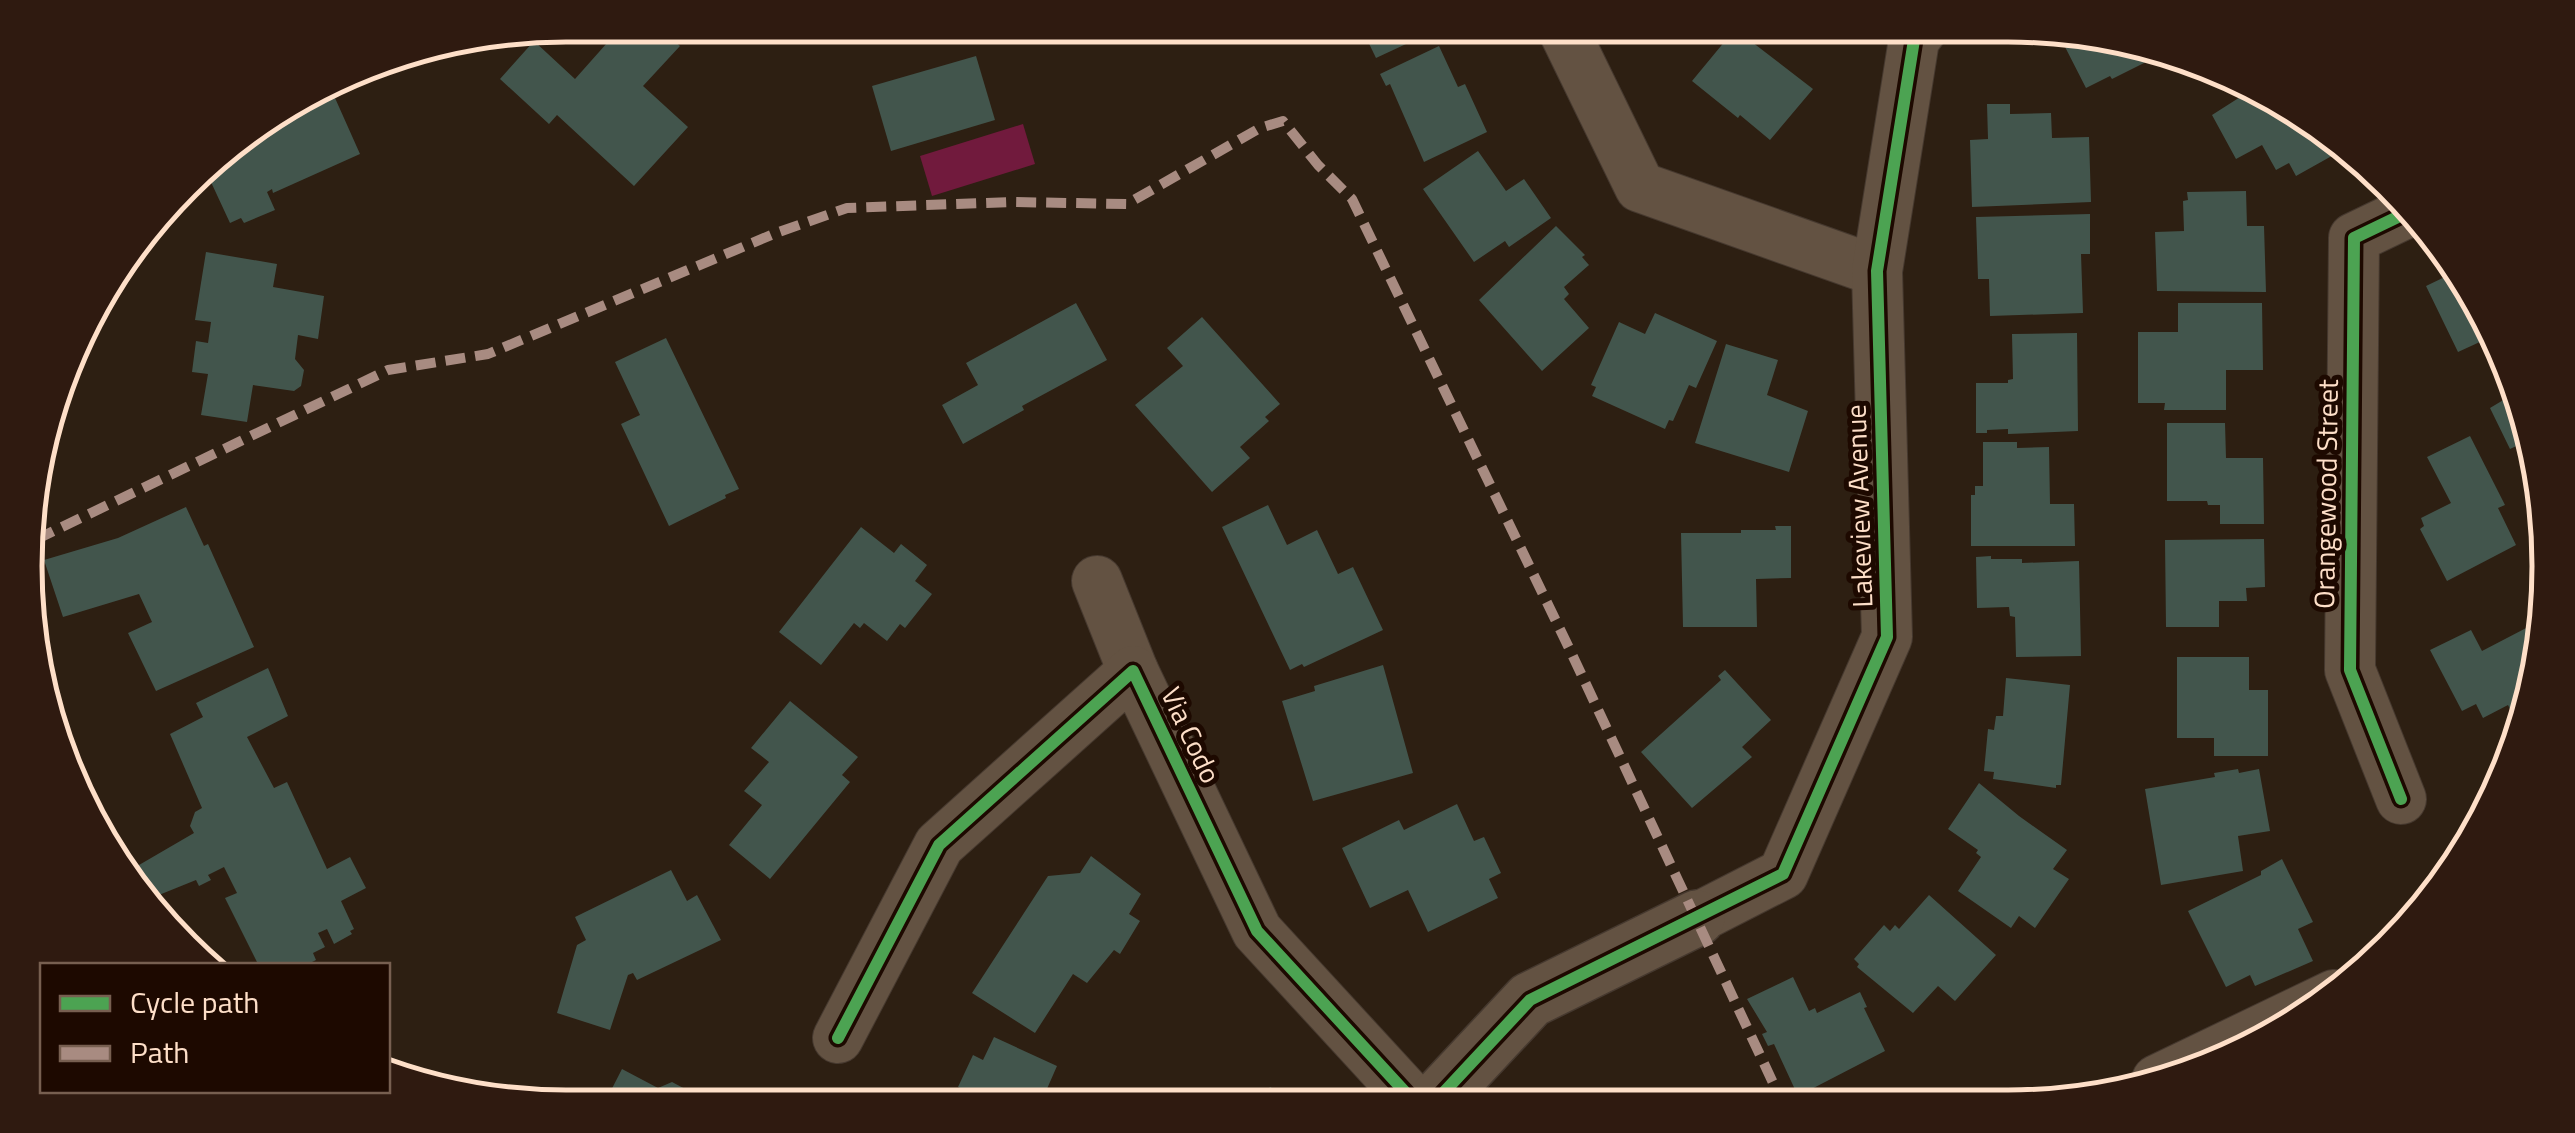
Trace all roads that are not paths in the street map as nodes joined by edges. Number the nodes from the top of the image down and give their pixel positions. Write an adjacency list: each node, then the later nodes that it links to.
1 (1569, 42): 4 (street)
2 (1914, 42): 4 (street, Lakeview Avenue)
3 (2398, 217): 7 (street, Orangewood Street)
4 (1878, 271): 8 (street, Lakeview Avenue)
5 (1097, 582): 6 (street)
6 (1133, 671): 9 (street, Via Codo); 10 (street, Via Codo)
7 (2401, 799)
8 (1697, 918): 11 (street)
9 (838, 1038)
10 (1402, 1090)
11 (1446, 1090)

